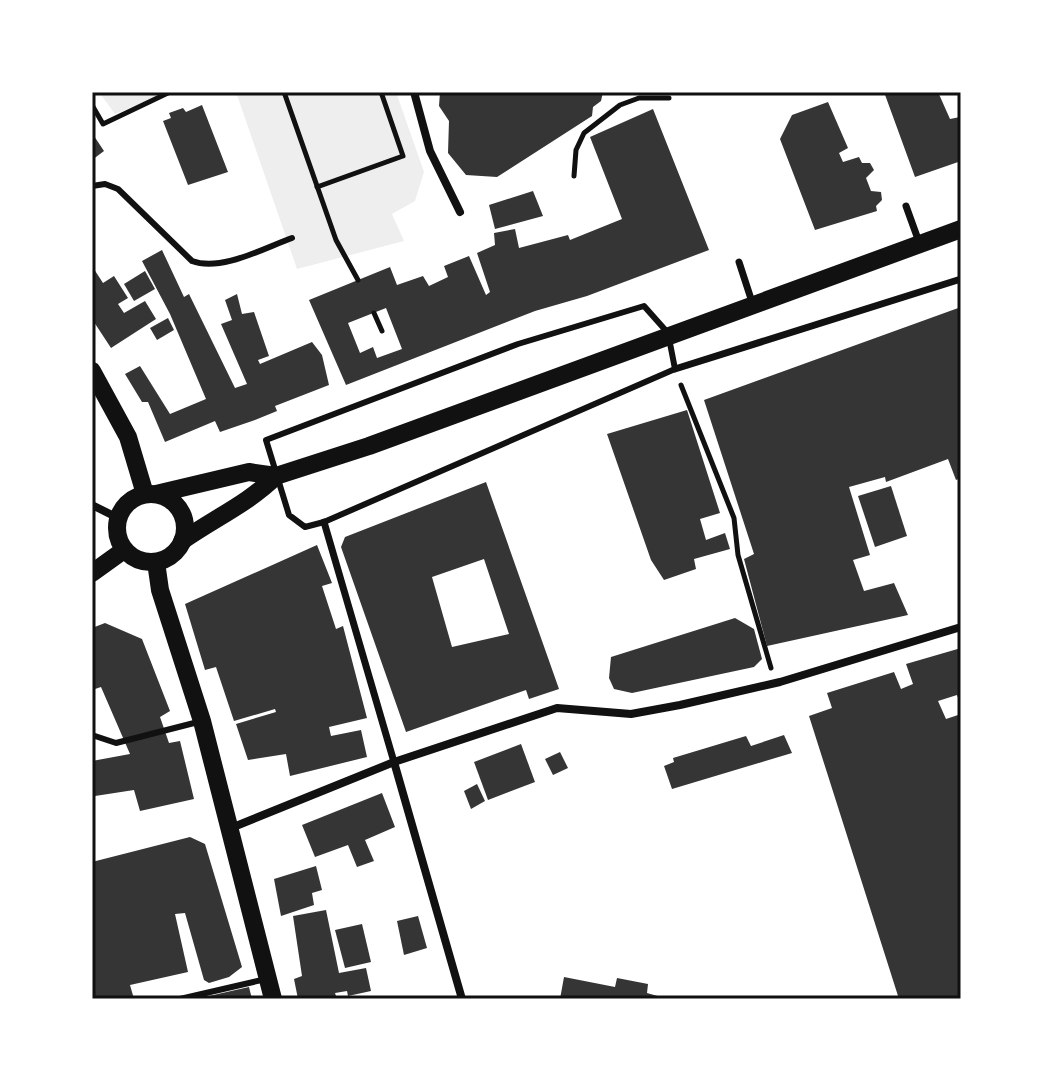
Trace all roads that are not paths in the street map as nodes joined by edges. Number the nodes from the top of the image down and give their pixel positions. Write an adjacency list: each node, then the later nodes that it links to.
1 (414, 92): 4 (street)
2 (92, 186): 6 (lane)
3 (906, 206): 7 (street)
4 (460, 212)
5 (961, 229): 7 (main road)
6 (292, 238)
7 (920, 245): 10 (main road)
8 (739, 262): 10 (street)
9 (961, 279): 12 (street)
10 (754, 307): 11 (main road)
11 (668, 333): 12 (lane); 14 (main road); 14 (lane)
12 (675, 369): 18 (lane)
13 (92, 371): 15 (main road)
14 (276, 476): 15 (main road); 18 (lane); 19 (main road)
15 (151, 494): 17 (main road); 19 (main road)
16 (92, 505): 17 (street)
17 (118, 518): 20 (main road)
18 (324, 522): 26 (street)
19 (182, 541): 21 (main road)
20 (124, 550): 21 (main road); 22 (main road)
21 (156, 562): 24 (main road)
22 (92, 573)
23 (961, 627): 26 (street)
24 (202, 721): 25 (lane); 27 (main road)
25 (92, 735)
26 (394, 762): 27 (street); 31 (street)
27 (231, 828): 28 (main road)
28 (269, 978): 29 (lane); 30 (main road)
29 (180, 999)
30 (273, 999)
31 (462, 999)

